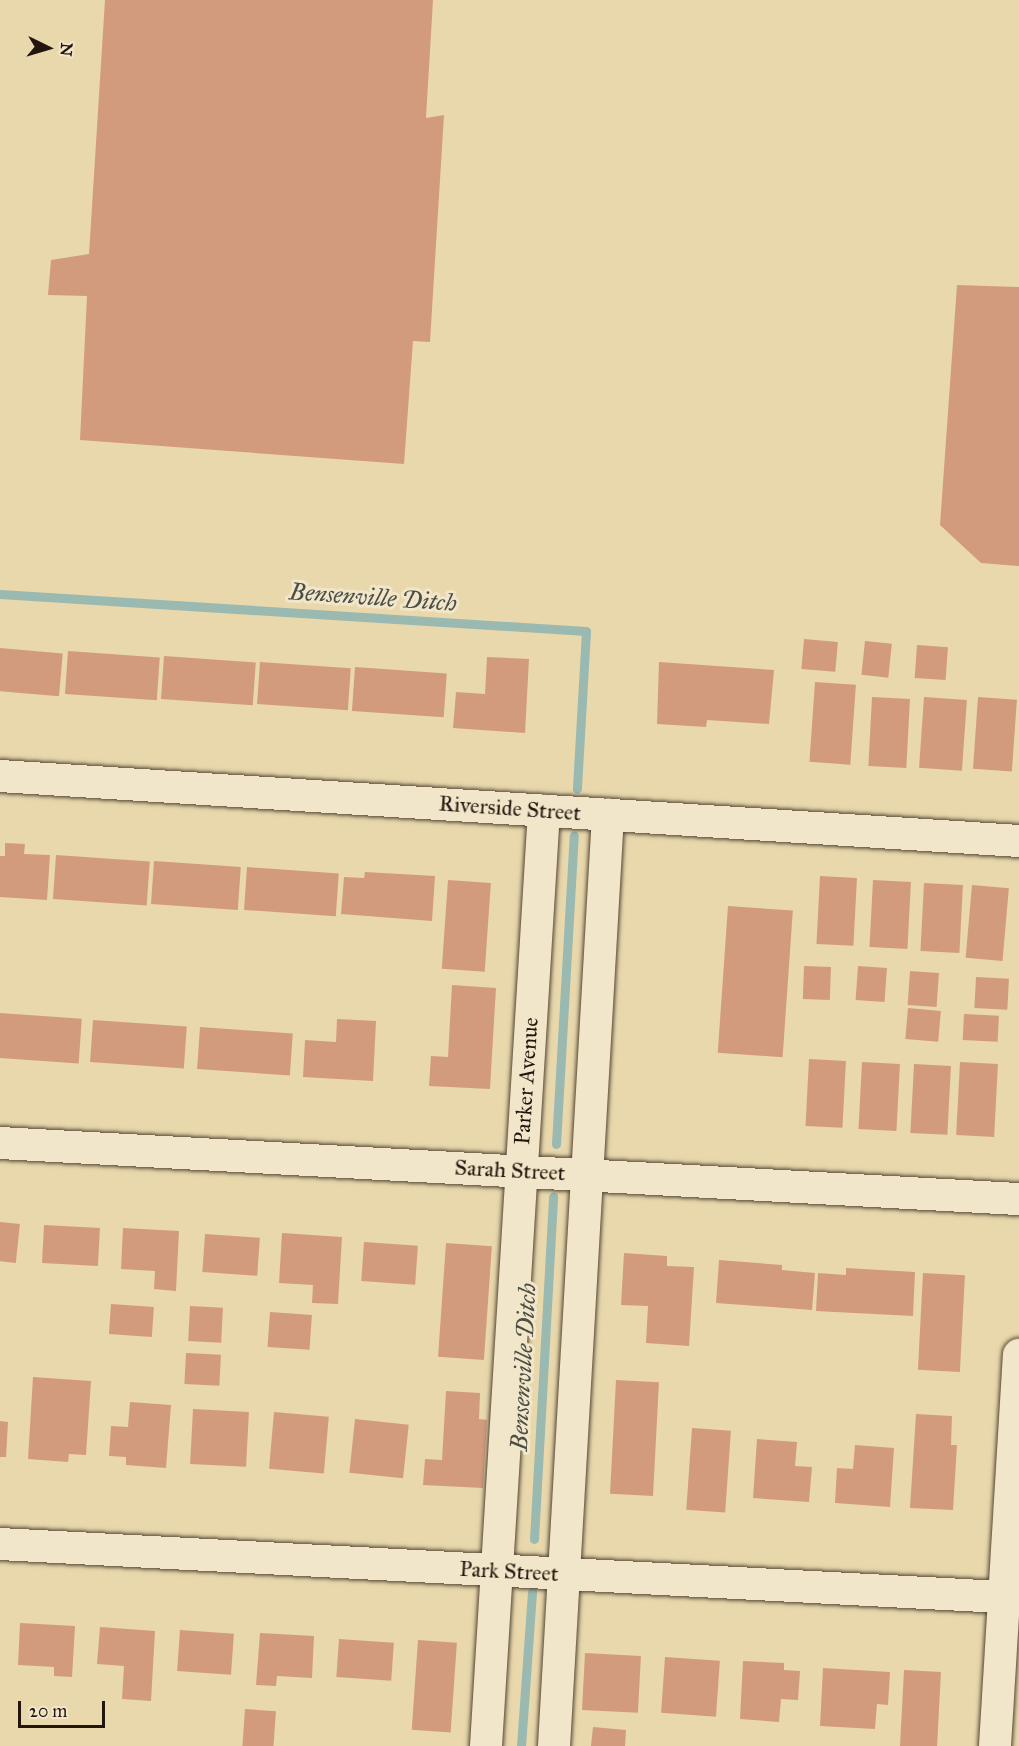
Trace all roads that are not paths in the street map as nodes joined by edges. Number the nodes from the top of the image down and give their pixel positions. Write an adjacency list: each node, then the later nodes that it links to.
1 (0, 776): 2 (street, Riverside Street)
2 (544, 811): 3 (street, Riverside Street); 6 (street, Parker Avenue)
3 (608, 815): 4 (street, Riverside Street); 7 (street)
4 (1019, 841)
5 (0, 1143): 6 (street, Sarah Street)
6 (519, 1170): 7 (street, Sarah Street); 11 (street, Parker Avenue)
7 (588, 1174): 8 (street, Sarah Street); 12 (street)
8 (1019, 1199)
9 (1019, 1355): 13 (street)
10 (0, 1544): 11 (street, Park Street)
11 (496, 1570): 12 (street, Park Street); 14 (street, Parker Avenue)
12 (563, 1574): 13 (street, Park Street); 15 (street)
13 (1011, 1597): 16 (street)
14 (486, 1746)
15 (554, 1746)
16 (995, 1746)

